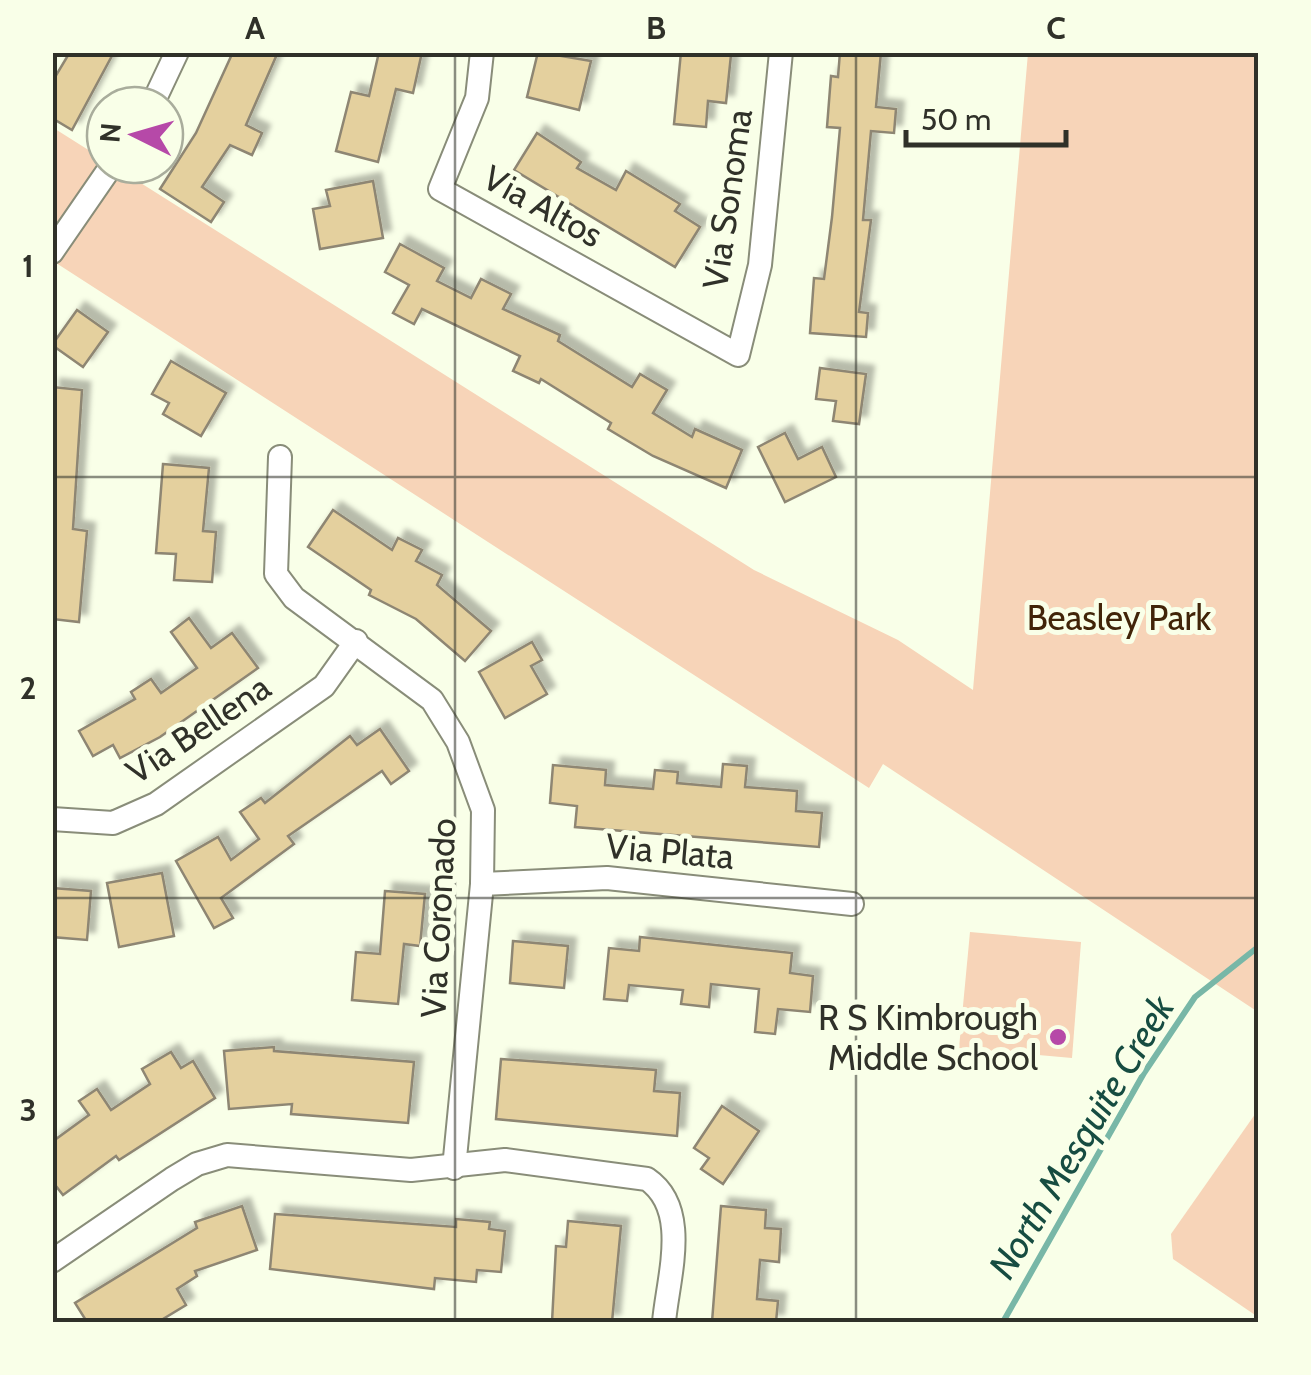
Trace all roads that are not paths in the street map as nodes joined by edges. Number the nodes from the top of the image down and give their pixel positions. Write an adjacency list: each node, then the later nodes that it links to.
1 (177, 52): 4 (street)
2 (482, 52): 7 (street, Via Altos)
3 (781, 52): 7 (street, Via Sonoma)
4 (161, 85)
5 (98, 185): 6 (street)
6 (52, 252)
7 (738, 355)
8 (280, 458): 9 (street, Via Coronado)
9 (356, 641): 10 (street, Via Bellena); 11 (street, Via Coronado)
10 (52, 819)
11 (482, 884): 12 (street, Via Plata); 13 (street, Via Coronado)
12 (852, 904)
13 (454, 1168): 14 (street); 15 (street)
14 (52, 1261)
15 (664, 1322)

